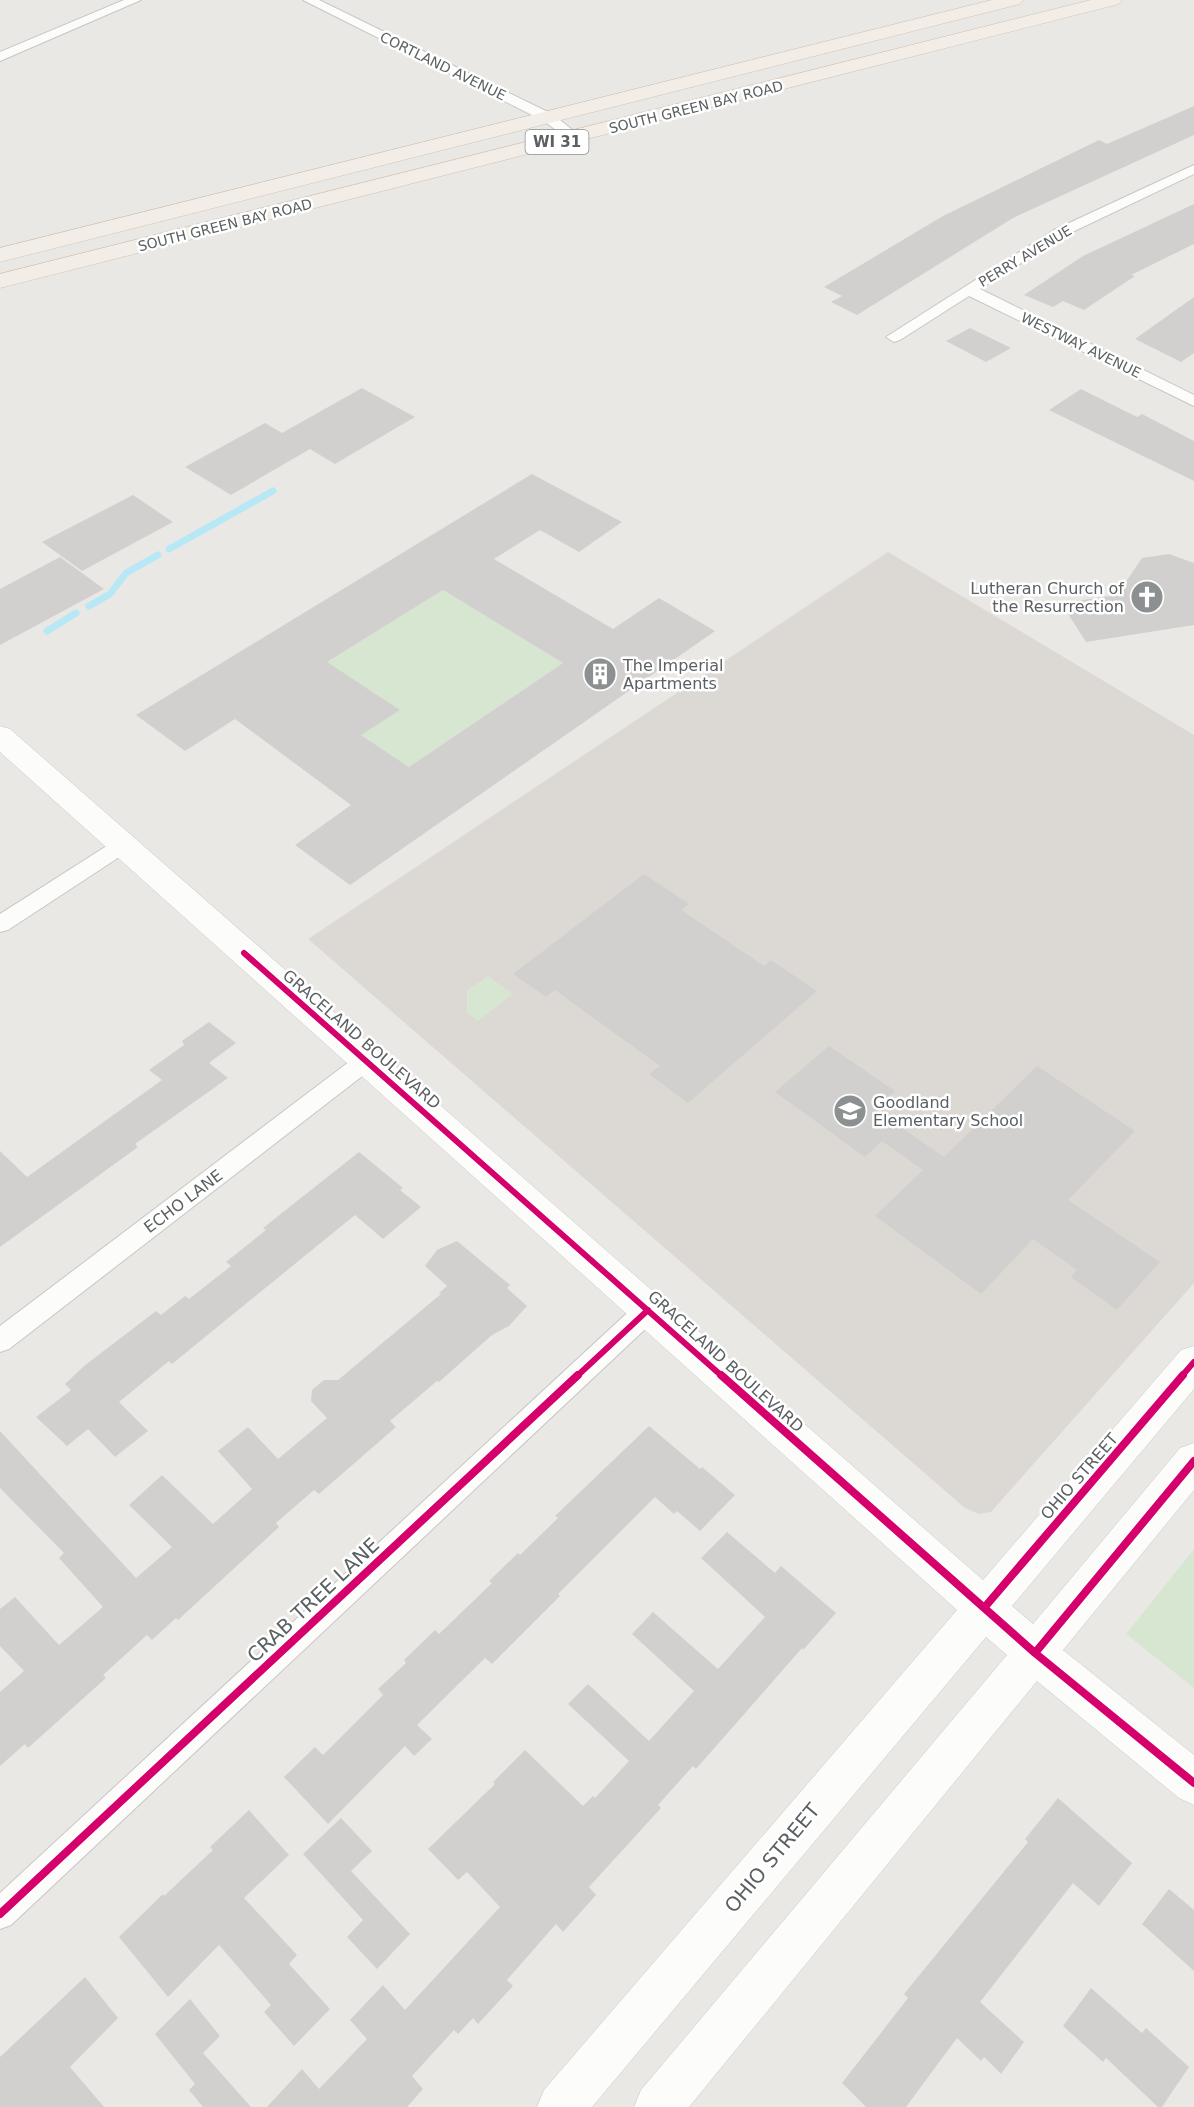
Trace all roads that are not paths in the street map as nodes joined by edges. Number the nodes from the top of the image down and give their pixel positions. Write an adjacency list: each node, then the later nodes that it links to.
1 (135, 0): 5 (street)
2 (309, 0): 6 (street, CORTLAND AVENUE)
3 (1014, 0): 6 (main road, SOUTH GREEN BAY ROAD / WI 31)
4 (1113, 0): 7 (main road, SOUTH GREEN BAY ROAD / WI 31)
5 (0, 57)
6 (549, 118): 7 (street, CORTLAND AVENUE); 9 (main road, SOUTH GREEN BAY ROAD / WI 31)
7 (574, 137): 10 (main road, SOUTH GREEN BAY ROAD / WI 31)
8 (1194, 169): 11 (street, PERRY AVENUE)
9 (0, 255)
10 (0, 281)
11 (969, 290): 12 (street, PERRY AVENUE); 13 (street, WESTWAY AVENUE)
12 (894, 337)
13 (1194, 401)
14 (0, 736): 15 (street, GRACELAND BOULEVARD)
15 (123, 845): 16 (street); 17 (street, GRACELAND BOULEVARD)
16 (0, 924)
17 (366, 1061): 18 (street, GRACELAND BOULEVARD); 19 (street, ECHO LANE)
18 (648, 1310): 22 (street, GRACELAND BOULEVARD); 25 (street, CRAB TREE LANE)
19 (0, 1341)
20 (1194, 1362): 22 (street, OHIO STREET)
21 (1194, 1461): 23 (street)
22 (984, 1608): 23 (street, GRACELAND BOULEVARD); 26 (street, OHIO STREET)
23 (1035, 1653): 24 (street, GRACELAND BOULEVARD); 27 (street)
24 (1194, 1783)
25 (0, 1914)
26 (561, 2107)
27 (658, 2107)

